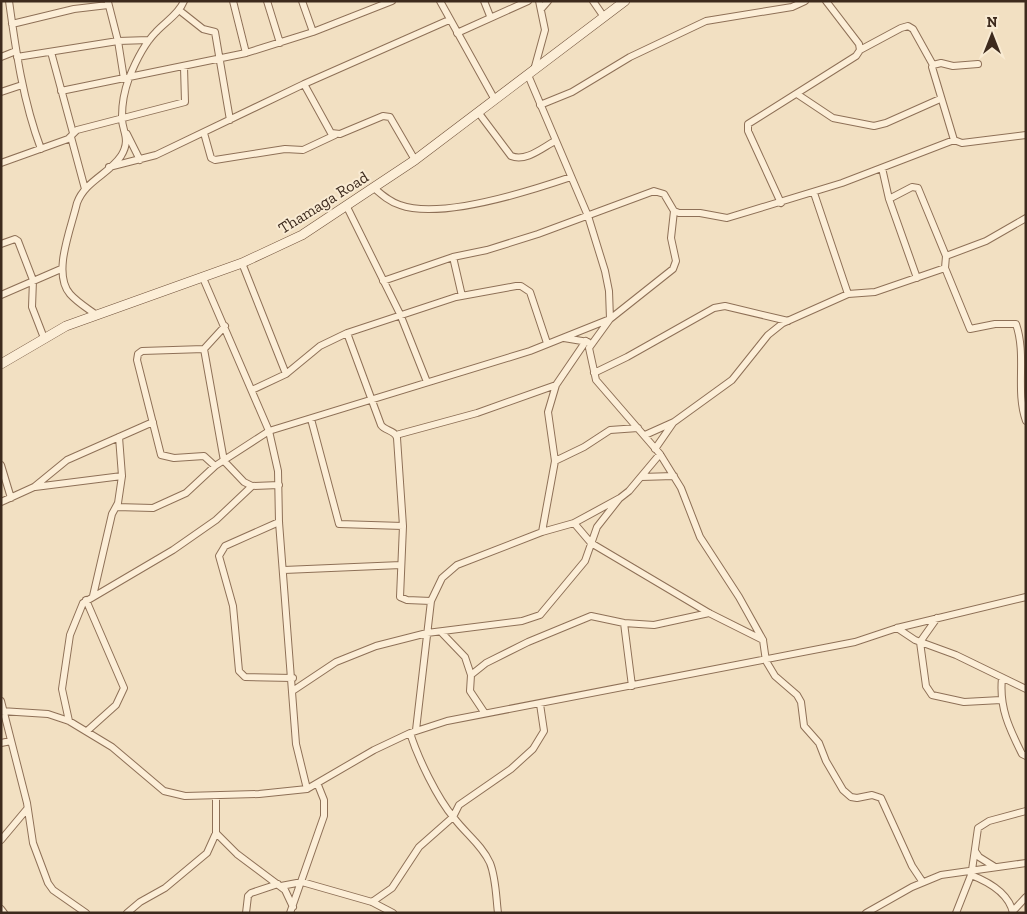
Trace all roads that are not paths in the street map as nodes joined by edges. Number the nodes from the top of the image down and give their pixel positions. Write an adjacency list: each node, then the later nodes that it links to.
1 (9, 1): 24 (street)
2 (73, 1): 18 (street)
3 (233, 1): 33 (street)
4 (267, 1): 29 (street)
5 (302, 1): 25 (street)
6 (392, 1): 25 (street)
7 (440, 1): 23 (street)
8 (484, 1): 21 (street)
9 (528, 1): 21 (street)
10 (539, 1): 19 (street)
11 (548, 1): 19 (street)
12 (593, 1): 22 (street)
13 (625, 1): 22 (main road, Thamaga Road)
14 (805, 1): 48 (street)
15 (826, 1): 30 (street)
16 (186, 2): 20 (street)
17 (108, 3): 18 (street); 28 (street)
18 (74, 9): 24 (street)
19 (541, 9): 39 (street)
20 (178, 10): 27 (street); 35 (street)
21 (490, 16): 26 (street)
22 (604, 17): 39 (main road, Thamaga Road)
23 (449, 20): 26 (street); 41 (street)
24 (12, 24): 32 (street)
25 (313, 32): 29 (street)
26 (457, 33): 47 (street)
27 (149, 40): 28 (street); 40 (street)
28 (118, 41): 31 (street); 40 (street)
29 (280, 43): 33 (street)
30 (860, 50): 37 (street); 45 (street)
31 (50, 52): 32 (street); 43 (street)
32 (16, 54): 34 (street); 42 (street)
33 (246, 54): 35 (street)
34 (1, 57)
35 (220, 60): 38 (street); 51 (street)
36 (978, 64): 37 (street)
37 (933, 65): 46 (street)
38 (184, 67): 40 (street); 50 (street)
39 (531, 73): 47 (main road, Thamaga Road); 48 (street)
40 (127, 79): 43 (street); 50 (street)
41 (304, 84): 51 (street); 55 (street)
42 (22, 85): 44 (street); 59 (street)
43 (61, 91): 54 (street)
44 (1, 92)
45 (797, 94): 46 (street); 70 (street)
46 (940, 99): 57 (street)
47 (495, 100): 49 (main road, Thamaga Road)
48 (540, 105): 58 (street)
49 (478, 112): 58 (street); 61 (main road, Thamaga Road)
50 (122, 117): 52 (street); 54 (street)
51 (230, 120): 53 (street)
52 (127, 133): 60 (street); 63 (street)
53 (204, 133): 55 (street); 60 (street)
54 (72, 135): 59 (street); 67 (street)
55 (335, 135): 61 (street)
56 (1026, 135): 57 (street)
57 (954, 140): 64 (street)
58 (555, 141): 65 (street)
59 (41, 149): 62 (street)
60 (140, 160): 63 (street)
61 (415, 160): 66 (main road, Thamaga Road)
62 (1, 163)
63 (108, 167): 67 (street)
64 (882, 168): 68 (street); 69 (street)
65 (571, 177): 66 (street); 73 (street)
66 (374, 188): 71 (main road, Thamaga Road)
67 (85, 189): 80 (street)
68 (814, 193): 70 (street); 85 (street)
69 (889, 199): 76 (street); 82 (street)
70 (781, 203): 72 (street)
71 (346, 207): 78 (main road, Thamaga Road); 84 (street)
72 (674, 211): 73 (street); 90 (street)
73 (588, 216): 77 (street); 90 (street)
74 (1026, 218): 76 (street)
75 (1, 244): 83 (street)
76 (946, 256): 79 (street)
77 (453, 257): 84 (street); 87 (street)
78 (242, 263): 81 (main road, Thamaga Road); 102 (street)
79 (945, 268): 82 (street); 101 (street)
80 (61, 269): 83 (street); 88 (street)
81 (203, 278): 88 (main road, Thamaga Road); 92 (street)
82 (917, 278): 85 (street)
83 (33, 280): 86 (street); 94 (street)
84 (383, 281): 89 (street)
85 (848, 294): 91 (street)
86 (1, 295)
87 (462, 296): 89 (street); 97 (street)
88 (96, 314): 94 (main road, Thamaga Road)
89 (400, 314): 93 (street); 103 (street)
90 (610, 319): 95 (street); 96 (street)
91 (788, 321): 100 (street); 110 (street)
92 (225, 326): 98 (street); 105 (street)
93 (347, 333): 102 (street); 106 (street)
94 (44, 338): 99 (main road, Thamaga Road)
95 (562, 338): 96 (street); 97 (street)
96 (589, 342): 100 (street); 104 (street)
97 (547, 343): 103 (street)
98 (204, 349): 109 (street); 117 (street)
99 (1, 364)
100 (594, 373): 111 (street)
101 (1024, 373): 108 (street)
102 (286, 374): 105 (street)
103 (426, 382): 106 (street)
104 (556, 385): 113 (street); 118 (street)
105 (252, 390): 112 (street)
106 (373, 399): 107 (street); 113 (street)
107 (311, 419): 112 (street); 133 (street)
108 (1026, 421)
109 (153, 422): 115 (street); 120 (street)
110 (674, 422): 114 (street); 116 (street)
111 (638, 428): 114 (street); 118 (street)
112 (268, 431): 117 (street); 124 (street)
113 (396, 435): 133 (street)
114 (645, 436): 116 (street)
115 (119, 437): 121 (street); 126 (street)
116 (658, 452): 122 (street); 123 (street)
117 (224, 460): 120 (street); 125 (street)
118 (555, 461): 134 (street)
119 (1, 465): 127 (street)
120 (215, 466): 130 (street)
121 (122, 476): 126 (street); 130 (street)
122 (674, 476): 123 (street); 148 (street)
123 (641, 477): 128 (street)
124 (279, 485): 125 (street); 131 (street)
125 (252, 486): 138 (street)
126 (34, 487): 127 (street)
127 (11, 498): 129 (street)
128 (620, 498): 132 (street); 135 (street)
129 (1, 502)
130 (116, 507): 138 (street)
131 (279, 522): 137 (street); 152 (street)
132 (574, 523): 134 (street); 135 (street)
133 (403, 526): 136 (street)
134 (542, 532): 141 (street)
135 (591, 543): 142 (street); 146 (street)
136 (401, 565): 137 (street); 141 (street)
137 (284, 570): 152 (street)
138 (94, 596): 140 (street)
139 (1026, 597): 143 (street)
140 (86, 600): 162 (street); 163 (street)
141 (430, 601): 147 (street)
142 (709, 613): 144 (street); 148 (street)
143 (937, 618): 145 (street); 149 (street)
144 (624, 623): 151 (street); 154 (street)
145 (897, 628): 149 (street); 150 (street)
146 (441, 632): 147 (street); 151 (street)
147 (427, 633): 156 (street); 164 (street)
148 (763, 640): 150 (street)
149 (920, 642): 153 (street); 157 (street)
150 (766, 661): 154 (street); 183 (street)
151 (471, 675): 161 (street)
152 (293, 678): 156 (street)
153 (1002, 678): 155 (street); 157 (street)
154 (632, 686): 159 (street)
155 (1026, 689)
156 (294, 690): 169 (street)
157 (1001, 700): 167 (street)
158 (1, 702): 160 (street)
159 (540, 704): 161 (street); 173 (street)
160 (3, 711): 162 (street); 165 (street)
161 (484, 712): 164 (street)
162 (69, 721): 163 (street)
163 (86, 730): 170 (street)
164 (413, 731): 168 (street); 173 (street)
165 (11, 742): 166 (street); 171 (street)
166 (1, 743)
167 (1026, 756)
168 (318, 784): 169 (street); 182 (street)
169 (307, 789): 170 (street)
170 (216, 796): 176 (street)
171 (28, 808): 175 (street); 191 (street)
172 (1026, 811): 178 (street)
173 (453, 817): 186 (street); 195 (street)
174 (1, 827): 175 (street)
175 (11, 829): 177 (street)
176 (216, 833): 184 (street); 192 (street)
177 (1, 840)
178 (975, 852): 180 (street); 181 (street)
179 (1026, 863): 180 (street)
180 (995, 867): 181 (street)
181 (972, 872): 183 (street); 189 (street); 197 (street)
182 (302, 882): 184 (street); 186 (street); 188 (street)
183 (922, 882): 196 (street)
184 (279, 885): 188 (street); 193 (street)
185 (1026, 897): 189 (street)
186 (372, 902): 194 (street)
187 (1, 909): 190 (street)
188 (291, 910)
189 (1013, 912)
190 (4, 913)
191 (86, 913)
192 (127, 913)
193 (246, 913)
194 (393, 913)
195 (498, 913)
196 (866, 913)
197 (956, 913)

